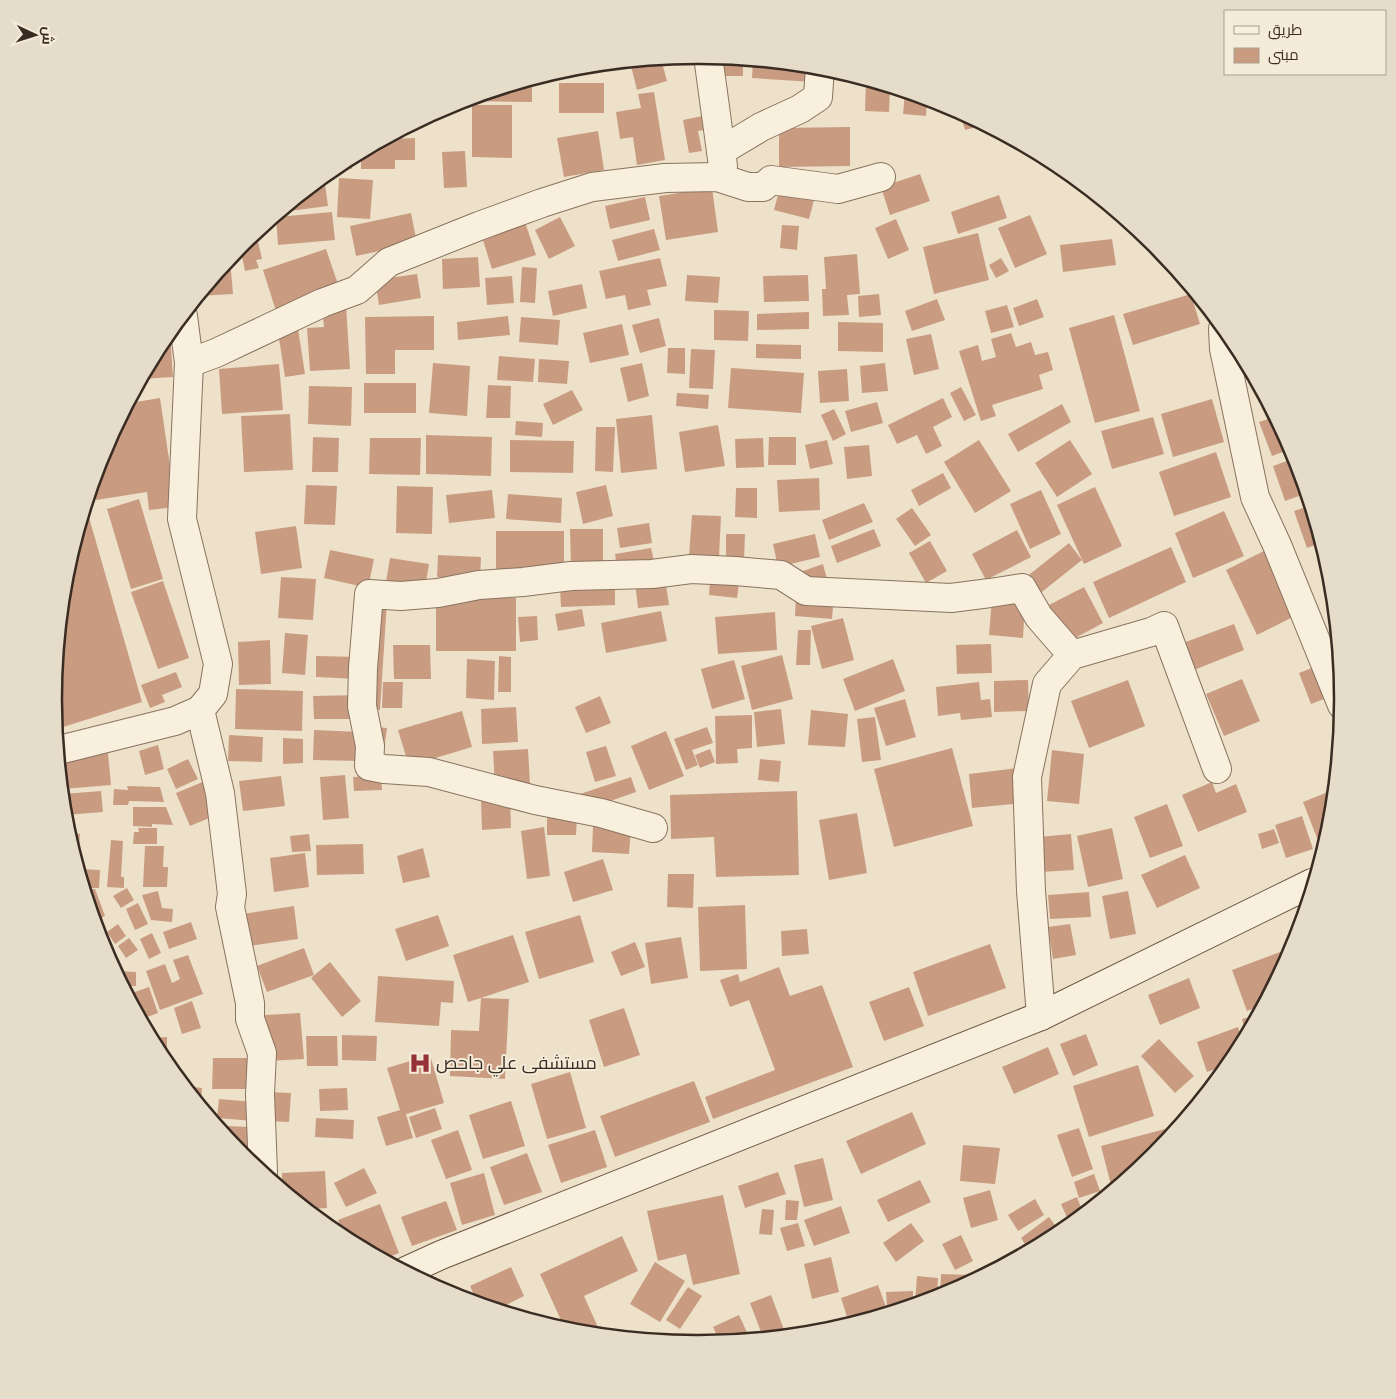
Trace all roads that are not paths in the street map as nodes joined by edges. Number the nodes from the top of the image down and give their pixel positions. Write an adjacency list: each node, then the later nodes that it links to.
1 (709, 64): 3 (street)
2 (819, 76): 3 (street)
3 (721, 151): 5 (street)
4 (881, 177): 5 (street)
5 (726, 180): 8 (street)
6 (184, 326): 8 (street)
7 (1224, 343): 10 (street)
8 (189, 363): 11 (street)
9 (1072, 656): 13 (street); 14 (street); 16 (street)
10 (1333, 683)
11 (200, 710): 12 (street); 17 (street)
12 (65, 749)
13 (1218, 769)
14 (653, 828)
15 (1305, 886): 16 (street)
16 (1040, 1016): 18 (street)
17 (262, 1161)
18 (414, 1267)

